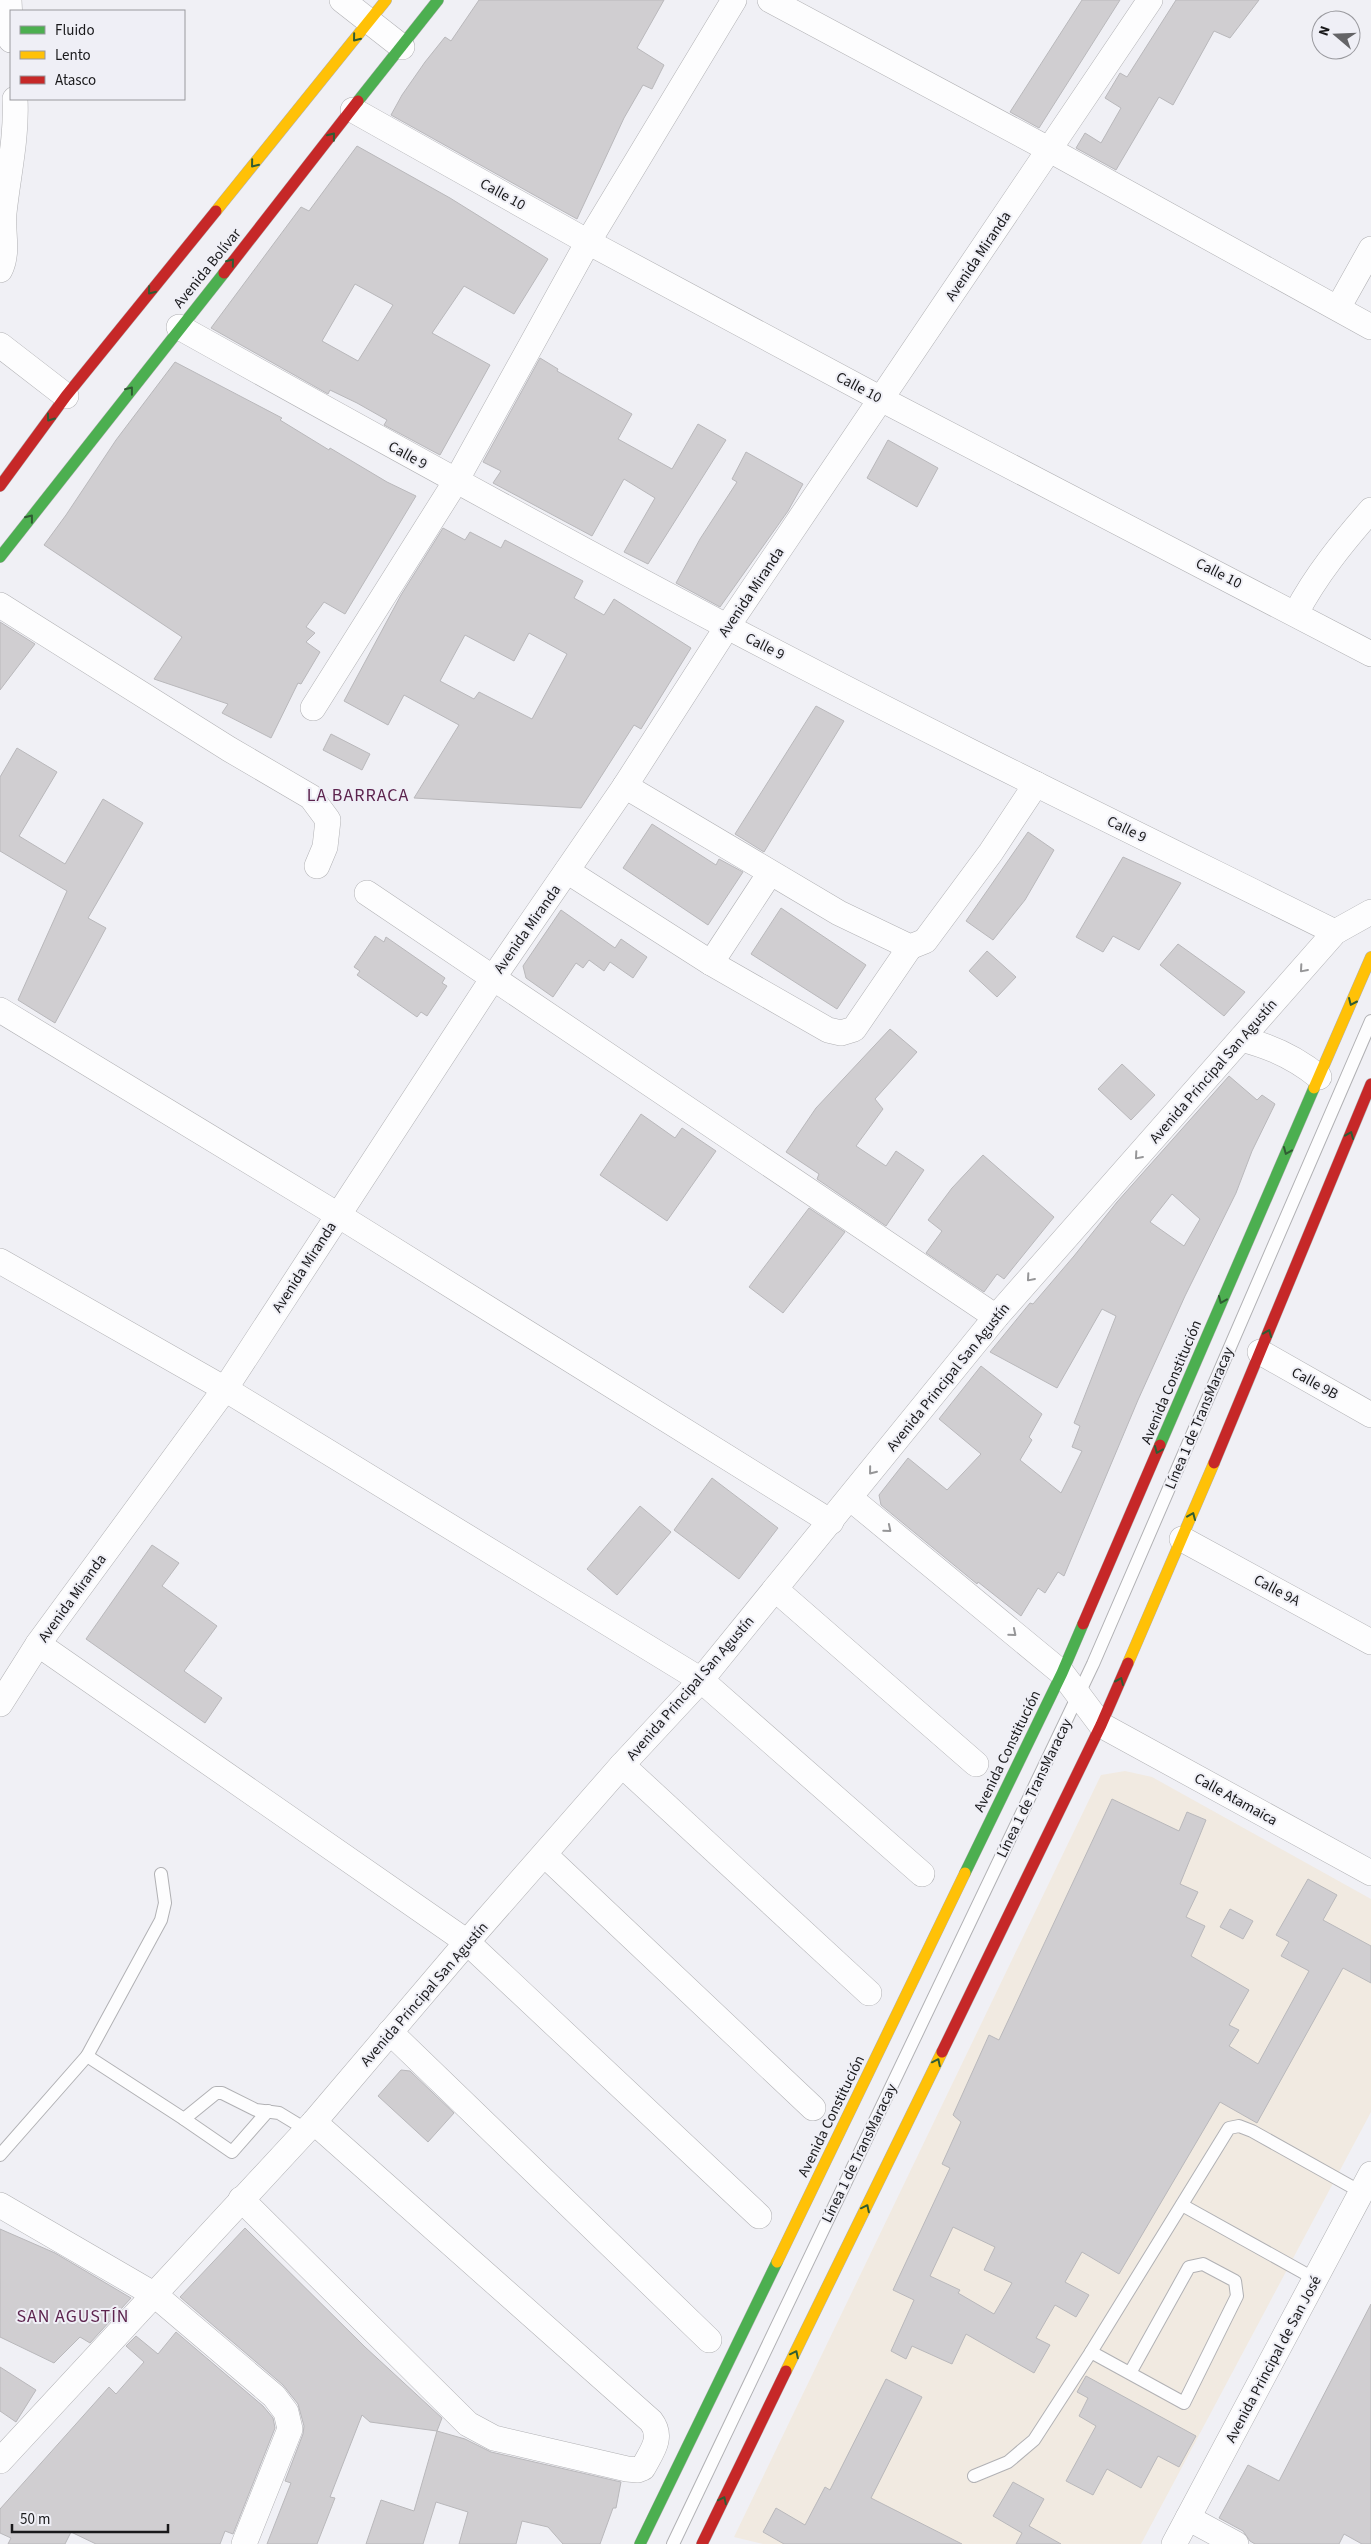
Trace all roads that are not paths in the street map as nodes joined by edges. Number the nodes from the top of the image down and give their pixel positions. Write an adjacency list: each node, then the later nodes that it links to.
1 (9, 0): 8 (street)
2 (342, 0): 9 (street)
3 (386, 0): 9 (street, Avenida Bolívar)
4 (438, 0): 10 (street, Avenida Bolívar)
5 (734, 0): 14 (street)
6 (770, 0): 13 (street)
7 (1150, 0): 13 (street, Avenida Miranda)
8 (10, 20)
9 (369, 22): 10 (street); 21 (street, Avenida Bolívar, one-way to 21)
10 (402, 47): 12 (street, Avenida Bolívar)
11 (15, 100): 16 (street)
12 (353, 110): 14 (street, Calle 10); 18 (street, Avenida Bolívar, one-way to 12)
13 (1050, 150): 17 (street); 22 (street, Avenida Miranda)
14 (588, 242): 22 (street, Calle 10); 23 (street)
15 (1371, 249): 17 (street)
16 (0, 270)
17 (1338, 308): 19 (street)
18 (179, 327): 23 (street, Calle 9); 26 (street, Avenida Bolívar, one-way to 18)
19 (1371, 327)
20 (0, 345): 21 (street)
21 (66, 396): 24 (street, Avenida Bolívar, one-way to 24)
22 (881, 399): 28 (street, Calle 10); 29 (street, Avenida Miranda)
23 (456, 481): 29 (street, Calle 9); 31 (street)
24 (0, 486)
25 (1371, 510): 28 (street)
26 (0, 556)
27 (0, 605): 34 (street)
28 (1296, 612): 30 (street, Calle 10)
29 (728, 627): 32 (street, Calle 9); 33 (street, Avenida Miranda)
30 (1371, 654)
31 (314, 708)
32 (1036, 784): 39 (street, Calle 9); 40 (street)
33 (625, 786): 35 (street, Avenida Miranda); 36 (street)
34 (316, 866)
35 (567, 871): 42 (street); 43 (street, Avenida Miranda)
36 (770, 873): 40 (street); 42 (street)
37 (366, 893): 43 (street)
38 (1371, 912): 39 (street, Avenida Principal San Agustín)
39 (1335, 932): 46 (street, Avenida Principal San Agustín, one-way to 46)
40 (910, 947): 42 (street)
41 (1371, 957): 47 (street, Avenida Constitución, one-way to 47)
42 (711, 963)
43 (492, 978): 49 (street, Avenida Miranda); 51 (street)
44 (0, 1010): 49 (street)
45 (1371, 1021): 63 (lane, Línea 1 de TransMaracay)
46 (1241, 1039): 47 (street); 51 (street, Avenida Principal San Agustín, one-way to 51)
47 (1319, 1077): 61 (street, Avenida Constitución, one-way to 61)
48 (1371, 1084): 52 (street, one-way to 48)
49 (338, 1215): 53 (street, Avenida Miranda); 56 (street)
50 (0, 1261): 53 (street)
51 (996, 1317): 55 (street, Avenida Principal San Agustín, one-way to 55)
52 (1260, 1352): 54 (street, Calle 9B); 57 (street, one-way to 52)
53 (226, 1389): 60 (street, Avenida Miranda); 62 (street)
54 (1371, 1415)
55 (850, 1498): 56 (street, Avenida Principal San Agustín); 61 (street, one-way to 61)
56 (831, 1522): 58 (street, Avenida Principal San Agustín)
57 (1182, 1539): 59 (street, Calle 9A); 65 (street, one-way to 57)
58 (775, 1589): 62 (street, Avenida Principal San Agustín); 66 (street)
59 (1371, 1642)
60 (38, 1644): 64 (street, Avenida Miranda); 72 (street)
61 (1062, 1673): 63 (street); 95 (street, Avenida Constitución)
62 (701, 1680): 67 (street, Avenida Principal San Agustín); 71 (street)
63 (1078, 1695): 65 (street); 96 (lane, Línea 1 de TransMaracay)
64 (0, 1704)
65 (1101, 1725): 69 (street, Calle Atamaica); 97 (street, one-way to 65)
66 (976, 1764)
67 (622, 1766): 68 (street, Avenida Principal San Agustín); 73 (street)
68 (545, 1855): 72 (street, Avenida Principal San Agustín); 76 (street)
69 (1371, 1873)
70 (161, 1874): 75 (lane)
71 (922, 1874)
72 (467, 1942): 74 (street, Avenida Principal San Agustín); 85 (street)
73 (869, 1993)
74 (390, 2032): 79 (street, Avenida Principal San Agustín); 88 (street)
75 (87, 2056): 78 (lane); 80 (lane)
76 (813, 2108)
77 (268, 2111): 78 (lane); 78 (lane); 79 (lane)
78 (184, 2119)
79 (311, 2126): 82 (street, Avenida Principal San Agustín); 82 (street)
80 (0, 2156)
81 (1366, 2183): 84 (lane); 86 (street, Avenida Principal de San José)
82 (241, 2200): 87 (street, Avenida Principal San Agustín)
83 (0, 2205): 87 (street)
84 (1182, 2205): 86 (lane); 89 (lane)
85 (759, 2216)
86 (1315, 2279): 93 (street, Avenida Principal de San José)
87 (155, 2295): 91 (street, Avenida Principal San Agustín); 94 (street)
88 (709, 2340)
89 (1091, 2352): 90 (lane); 92 (lane)
90 (1130, 2373): 90 (lane)
91 (0, 2461)
92 (974, 2476)
93 (1188, 2518): 98 (street, Avenida Principal de San José); 99 (street)
94 (244, 2544)
95 (640, 2544)
96 (673, 2544)
97 (702, 2544)
98 (1174, 2544)
99 (1236, 2544)

